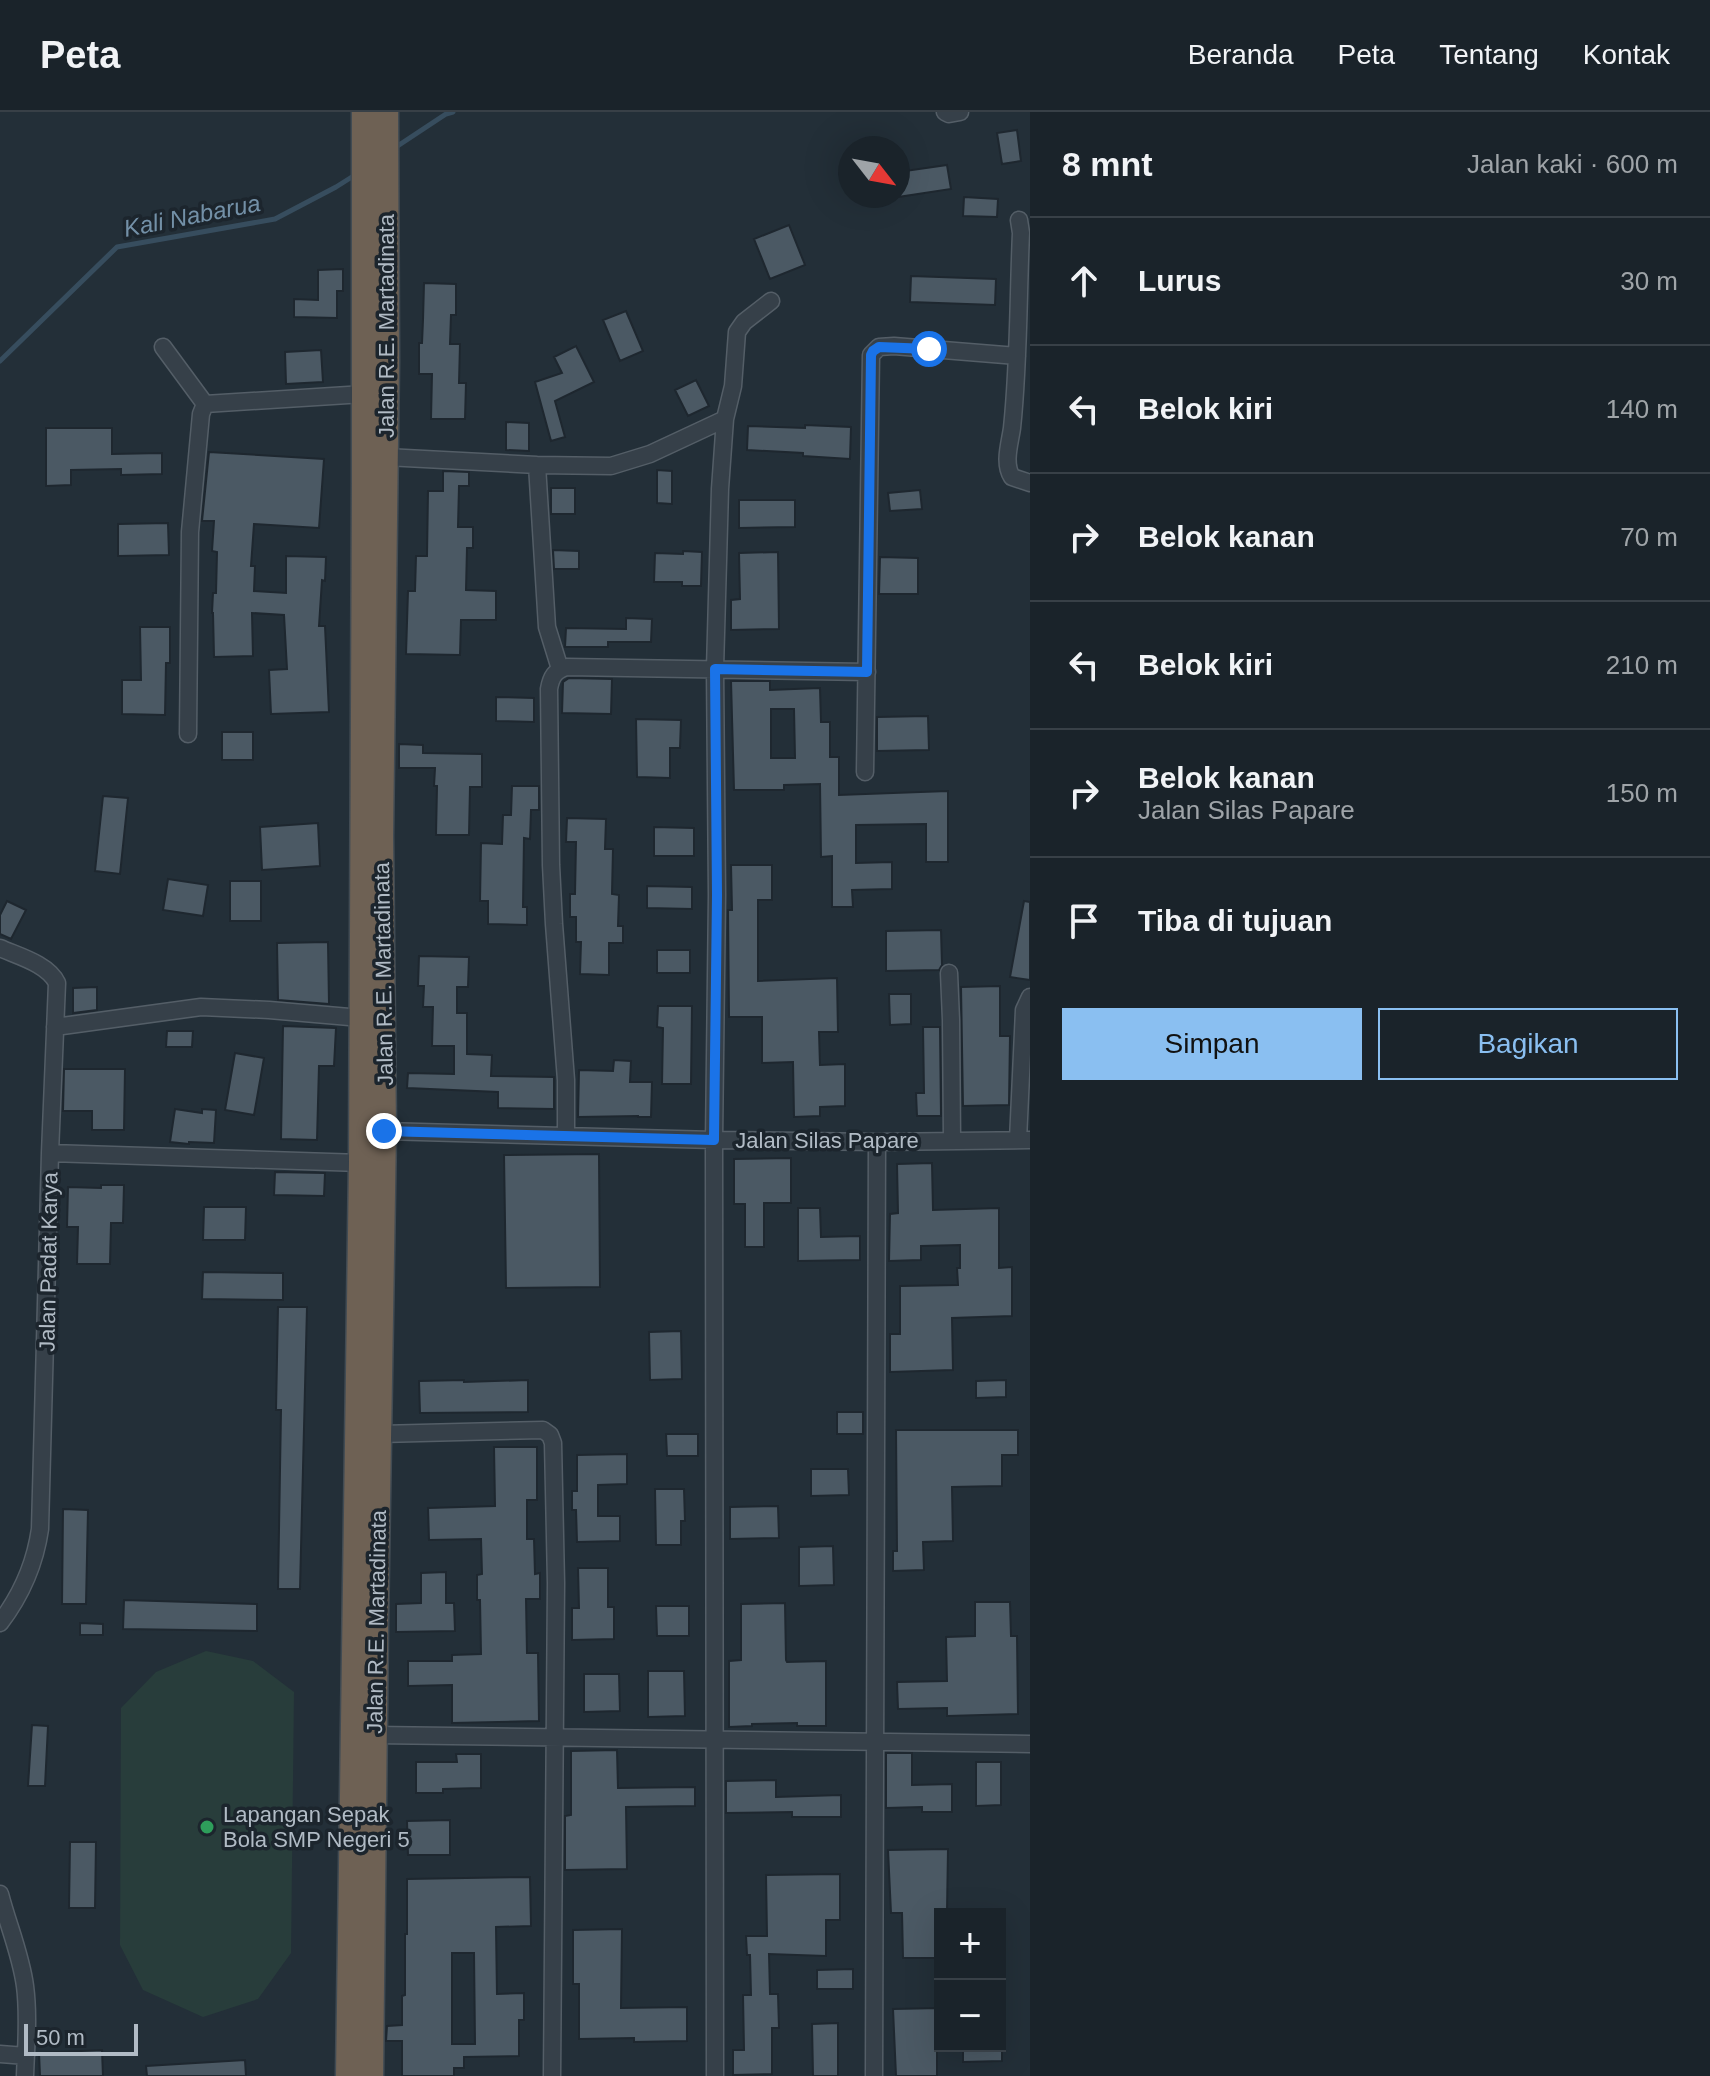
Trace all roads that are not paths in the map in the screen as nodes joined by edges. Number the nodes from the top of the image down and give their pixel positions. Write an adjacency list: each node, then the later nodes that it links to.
1 (364, 112): 5 (highway, Jalan R.E. Martadinata)
2 (386, 112): 5 (highway, Jalan R.E. Martadinata)
3 (945, 112): 4 (street)
4 (960, 112)
5 (375, 194): 10 (highway, Jalan R.E. Martadinata); 13 (highway, Jalan R.E. Martadinata)
6 (1019, 220): 9 (street)
7 (771, 301): 12 (street)
8 (163, 347): 11 (street)
9 (1017, 356): 15 (street); 19 (street)
10 (364, 394): 11 (street); 16 (highway, Jalan R.E. Martadinata)
11 (205, 404): 20 (street)
12 (725, 419): 14 (street); 18 (street)
13 (386, 457): 14 (street); 16 (highway, Jalan R.E. Martadinata)
14 (537, 465): 17 (street)
15 (1030, 483)
16 (374, 631): 25 (highway, Jalan R.E. Martadinata); 27 (highway, Jalan R.E. Martadinata)
17 (560, 669): 18 (street); 28 (street)
18 (715, 669): 19 (street); 29 (street)
19 (867, 672): 21 (street)
20 (188, 734)
21 (865, 772)
22 (0, 948): 26 (street)
23 (949, 973): 30 (street)
24 (1030, 997): 31 (street)
25 (361, 1018): 26 (street); 34 (highway, Jalan R.E. Martadinata)
26 (55, 1027): 33 (street)
27 (384, 1131): 28 (street, Jalan Silas Papare); 35 (highway, Jalan R.E. Martadinata)
28 (566, 1135): 29 (street, Jalan Silas Papare)
29 (714, 1140): 32 (street, Jalan Silas Papare); 39 (street)
30 (952, 1140): 31 (street, Jalan Silas Papare); 32 (street, Jalan Silas Papare)
31 (1024, 1140)
32 (877, 1142): 40 (street)
33 (50, 1153): 34 (street, Jalan Padat Karya); 36 (street, Jalan Padat Karya)
34 (361, 1163): 43 (highway, Jalan R.E. Martadinata)
35 (380, 1434): 37 (highway, Jalan R.E. Martadinata); 38 (street)
36 (0, 1623)
37 (374, 1735): 38 (street); 43 (highway, Jalan R.E. Martadinata)
38 (554, 1738): 39 (street); 49 (street)
39 (715, 1740): 40 (street); 50 (street)
40 (875, 1742): 41 (street); 51 (street)
41 (1030, 1744)
42 (0, 1894): 45 (street)
43 (360, 2025): 47 (highway, Jalan R.E. Martadinata); 48 (highway, Jalan R.E. Martadinata)
44 (0, 2054): 45 (street)
45 (26, 2056): 46 (street)
46 (25, 2076)
47 (348, 2076)
48 (371, 2076)
49 (552, 2076)
50 (715, 2076)
51 (874, 2076)

